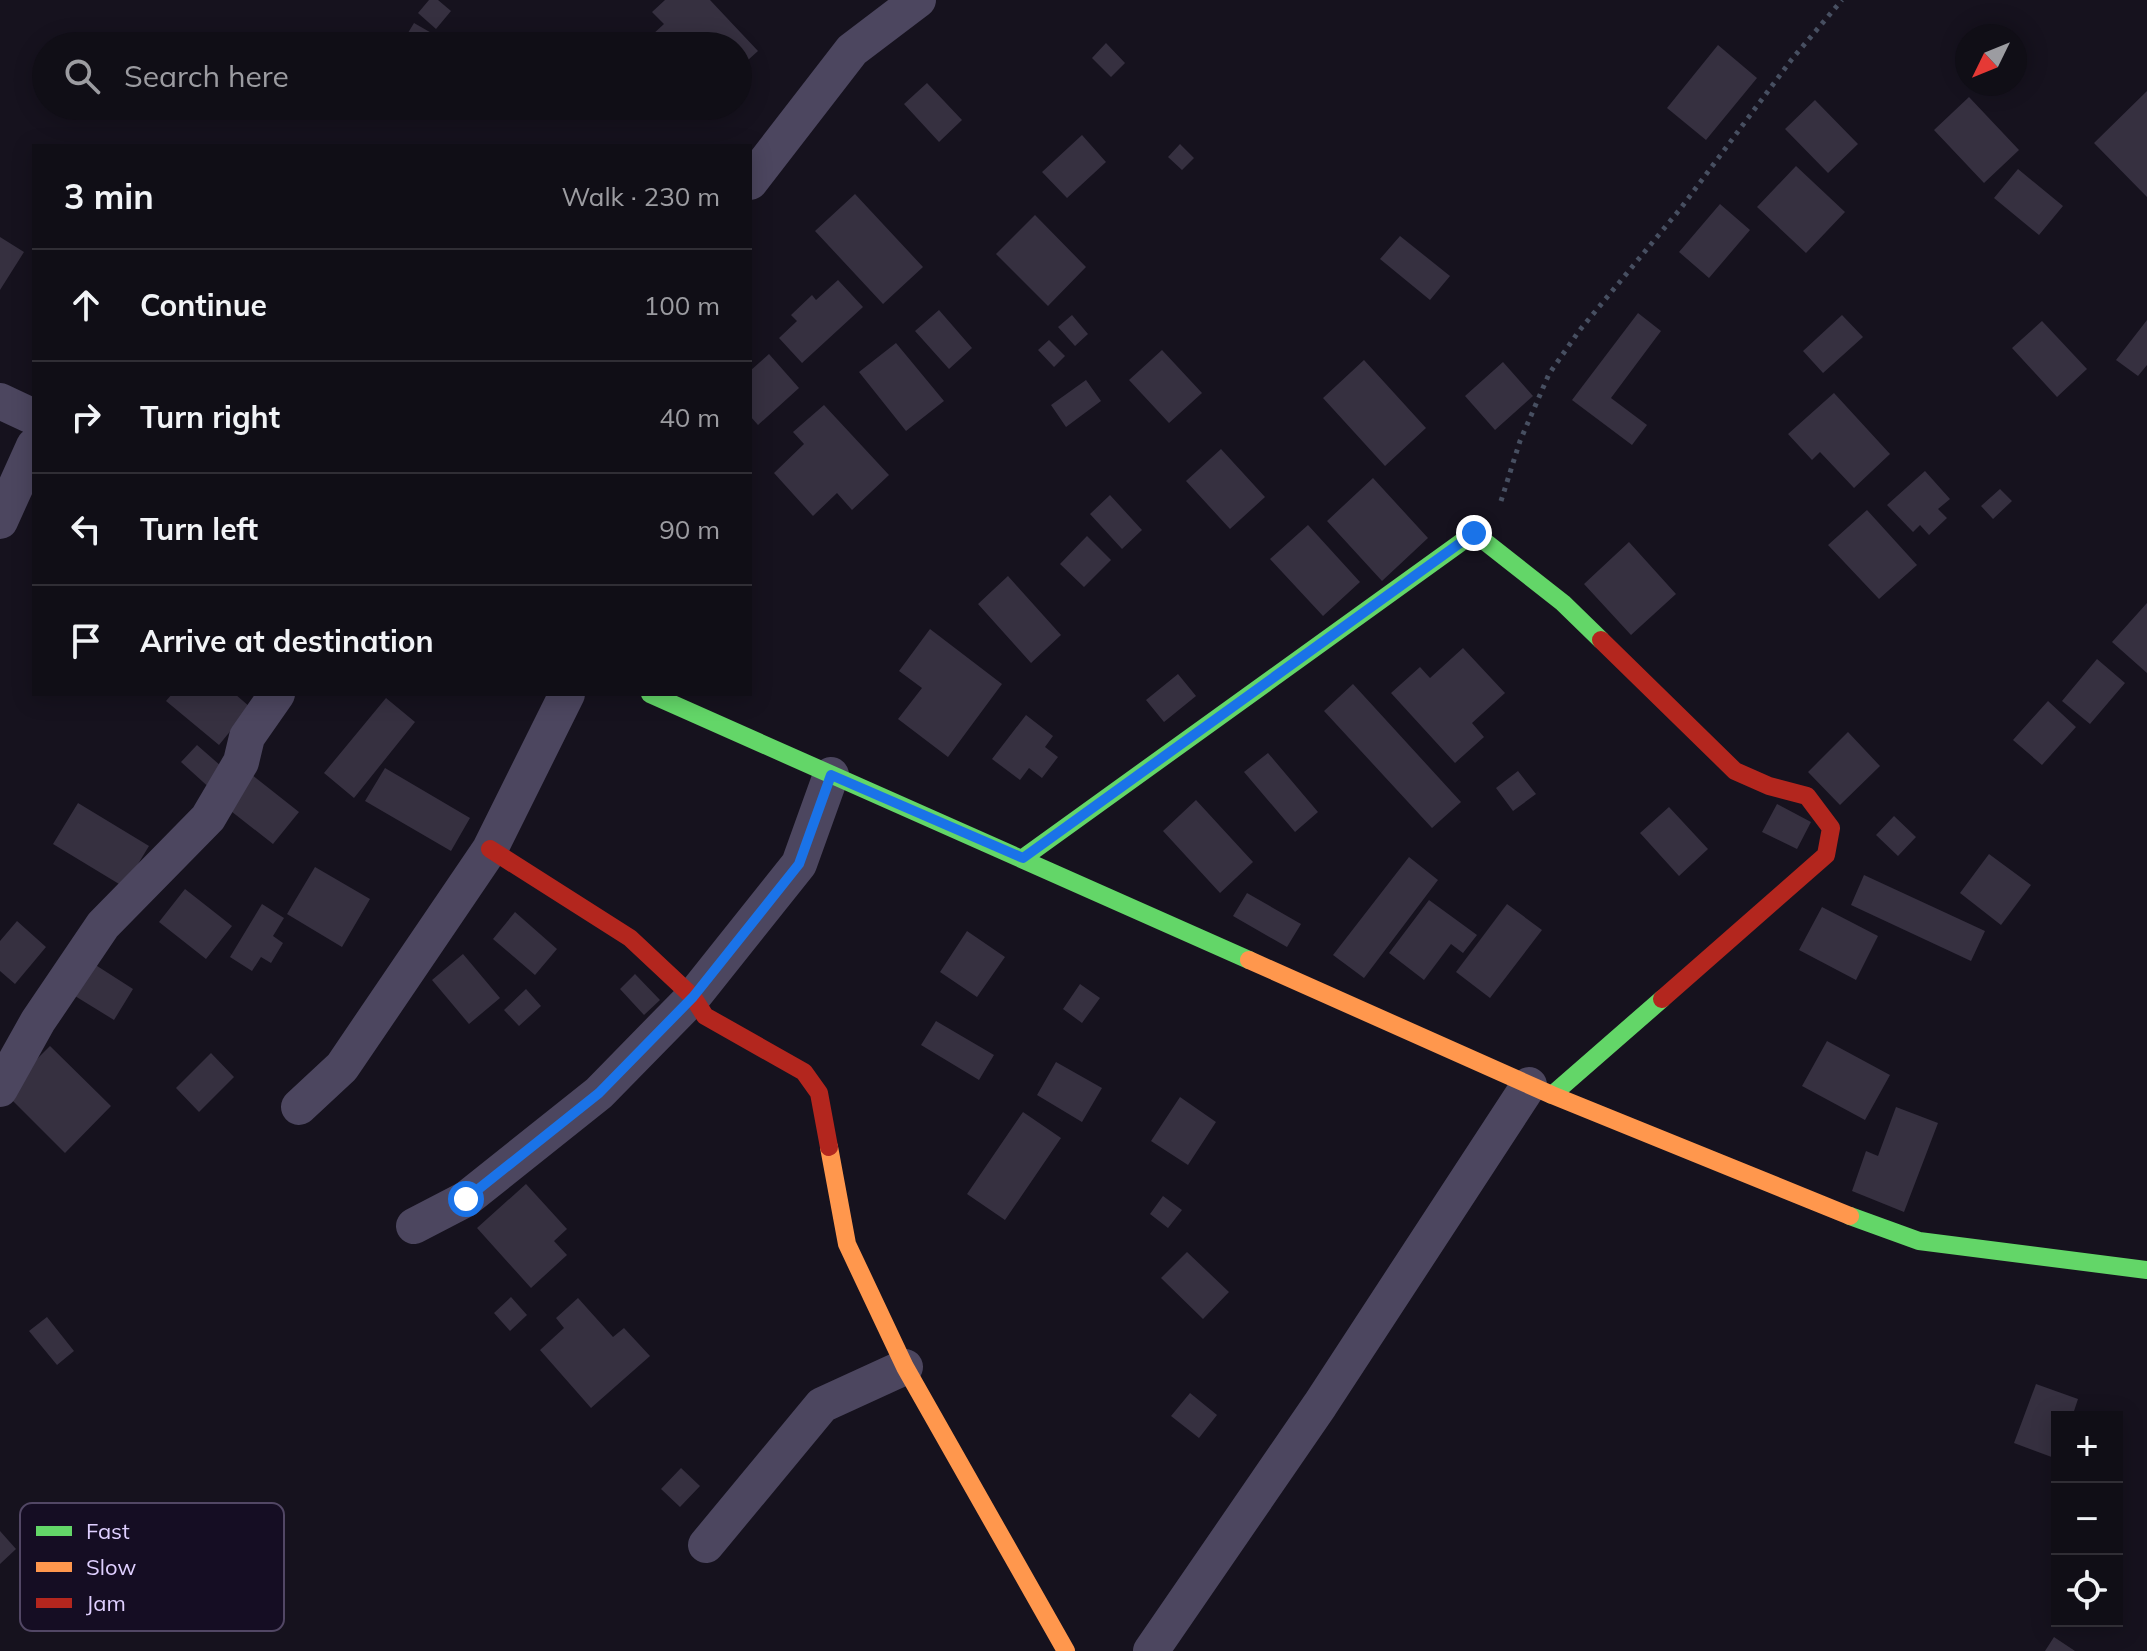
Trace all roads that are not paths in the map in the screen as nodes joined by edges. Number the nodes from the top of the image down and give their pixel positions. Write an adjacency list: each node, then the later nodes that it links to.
1 (918, 0): 2 (street)
2 (752, 179)
3 (0, 401): 4 (street)
4 (32, 416)
5 (32, 450): 6 (street)
6 (0, 521)
7 (276, 696): 14 (street)
8 (566, 696): 11 (street)
9 (654, 696): 10 (street)
10 (831, 775): 12 (street); 13 (street)
11 (490, 849): 13 (street); 16 (street)
12 (1023, 858): 15 (street); 15 (street)
13 (693, 997): 17 (street); 19 (street)
14 (0, 1089)
15 (1541, 1090): 18 (street); 22 (street)
16 (299, 1107)
17 (414, 1226)
18 (2147, 1270)
19 (905, 1367): 20 (street); 21 (street)
20 (706, 1545)
21 (1066, 1651)
22 (1151, 1651)

